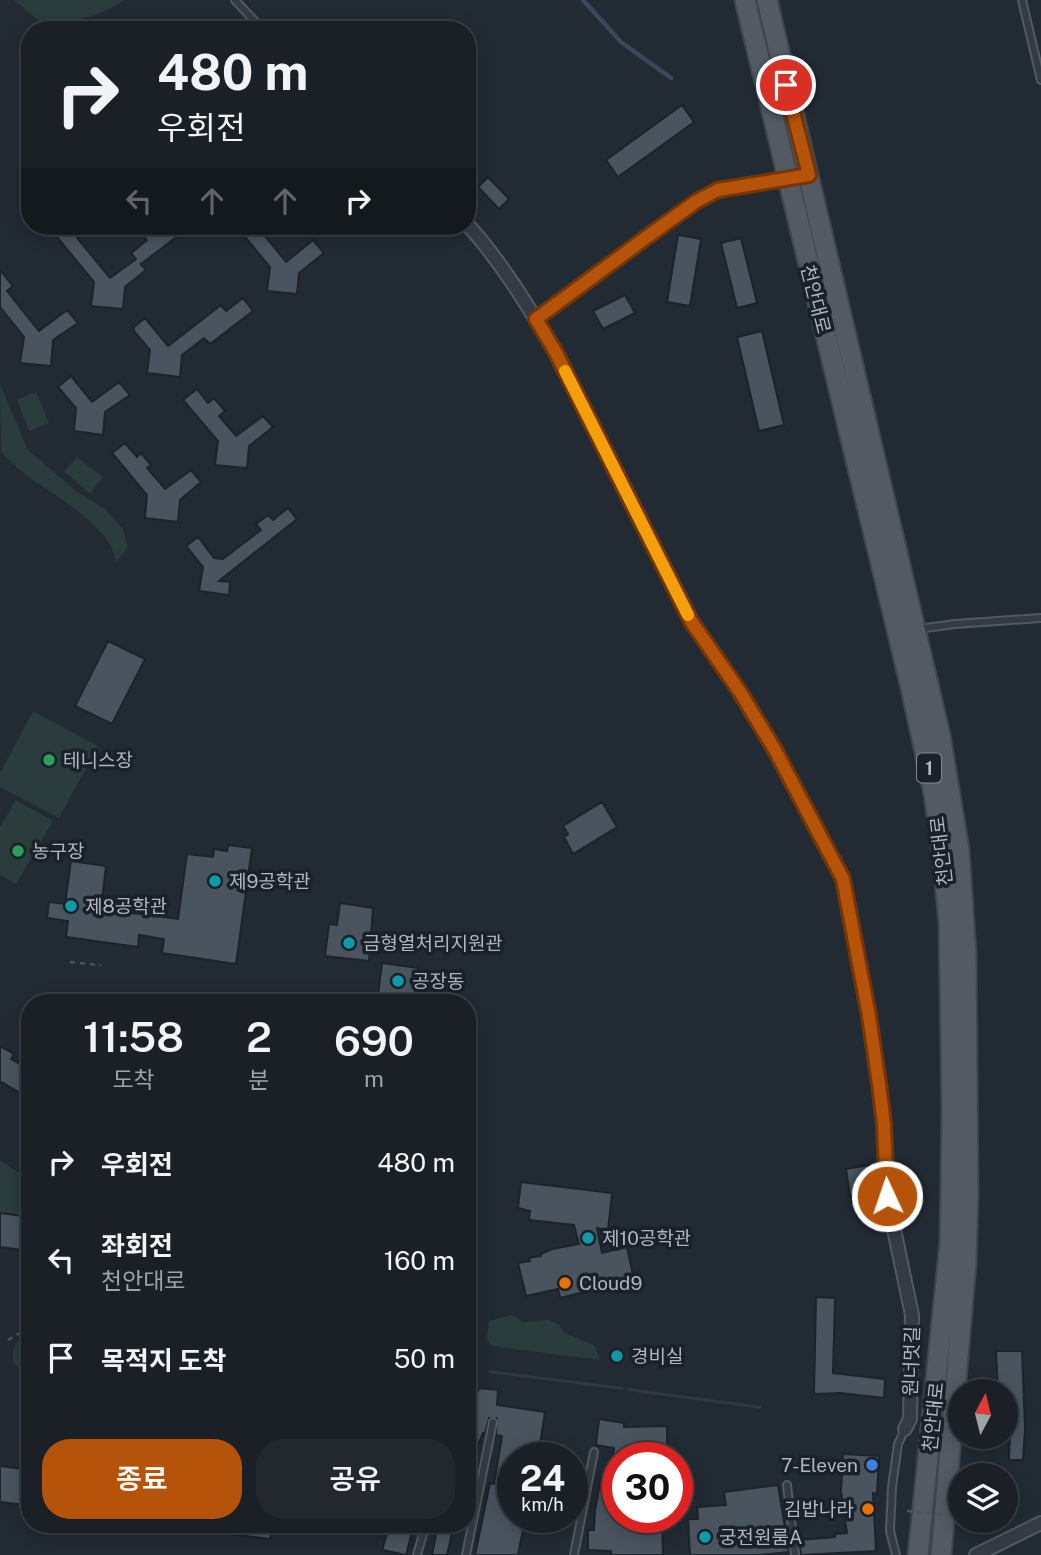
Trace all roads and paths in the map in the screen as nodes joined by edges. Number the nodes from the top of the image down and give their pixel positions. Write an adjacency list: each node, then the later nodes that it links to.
1 (235, 0): 5 (lane)
2 (745, 0): 8 (main road, 천안대로 / 1)
3 (767, 0): 7 (main road, 천안대로 / 1)
4 (1022, 0): 6 (lane)
5 (255, 21)
6 (1041, 80)
7 (809, 175): 8 (street); 12 (main road, 천안대로 / 1)
8 (786, 179): 10 (street); 32 (main road, 천안대로 / 1)
9 (476, 233): 10 (street, 원너멋길)
10 (536, 319): 18 (street, 원너멋길)
11 (1041, 618): 12 (lane)
12 (916, 629): 33 (main road, 천안대로 / 1)
13 (70, 962): 14 (path)
14 (101, 965)
15 (21, 1332): 16 (path)
16 (8, 1340)
17 (493, 1422): 21 (lane)
18 (905, 1429): 31 (lane)
19 (594, 1452): 29 (lane)
20 (787, 1485): 30 (lane)
21 (476, 1506)
22 (907, 1511): 23 (path, bridge)
23 (948, 1516)
24 (1041, 1523): 34 (street)
25 (423, 1533): 27 (lane)
26 (470, 1533): 28 (lane)
27 (417, 1555)
28 (466, 1555)
29 (574, 1555)
30 (795, 1555)
31 (897, 1555)
32 (918, 1555)
33 (941, 1555)
34 (976, 1555)

